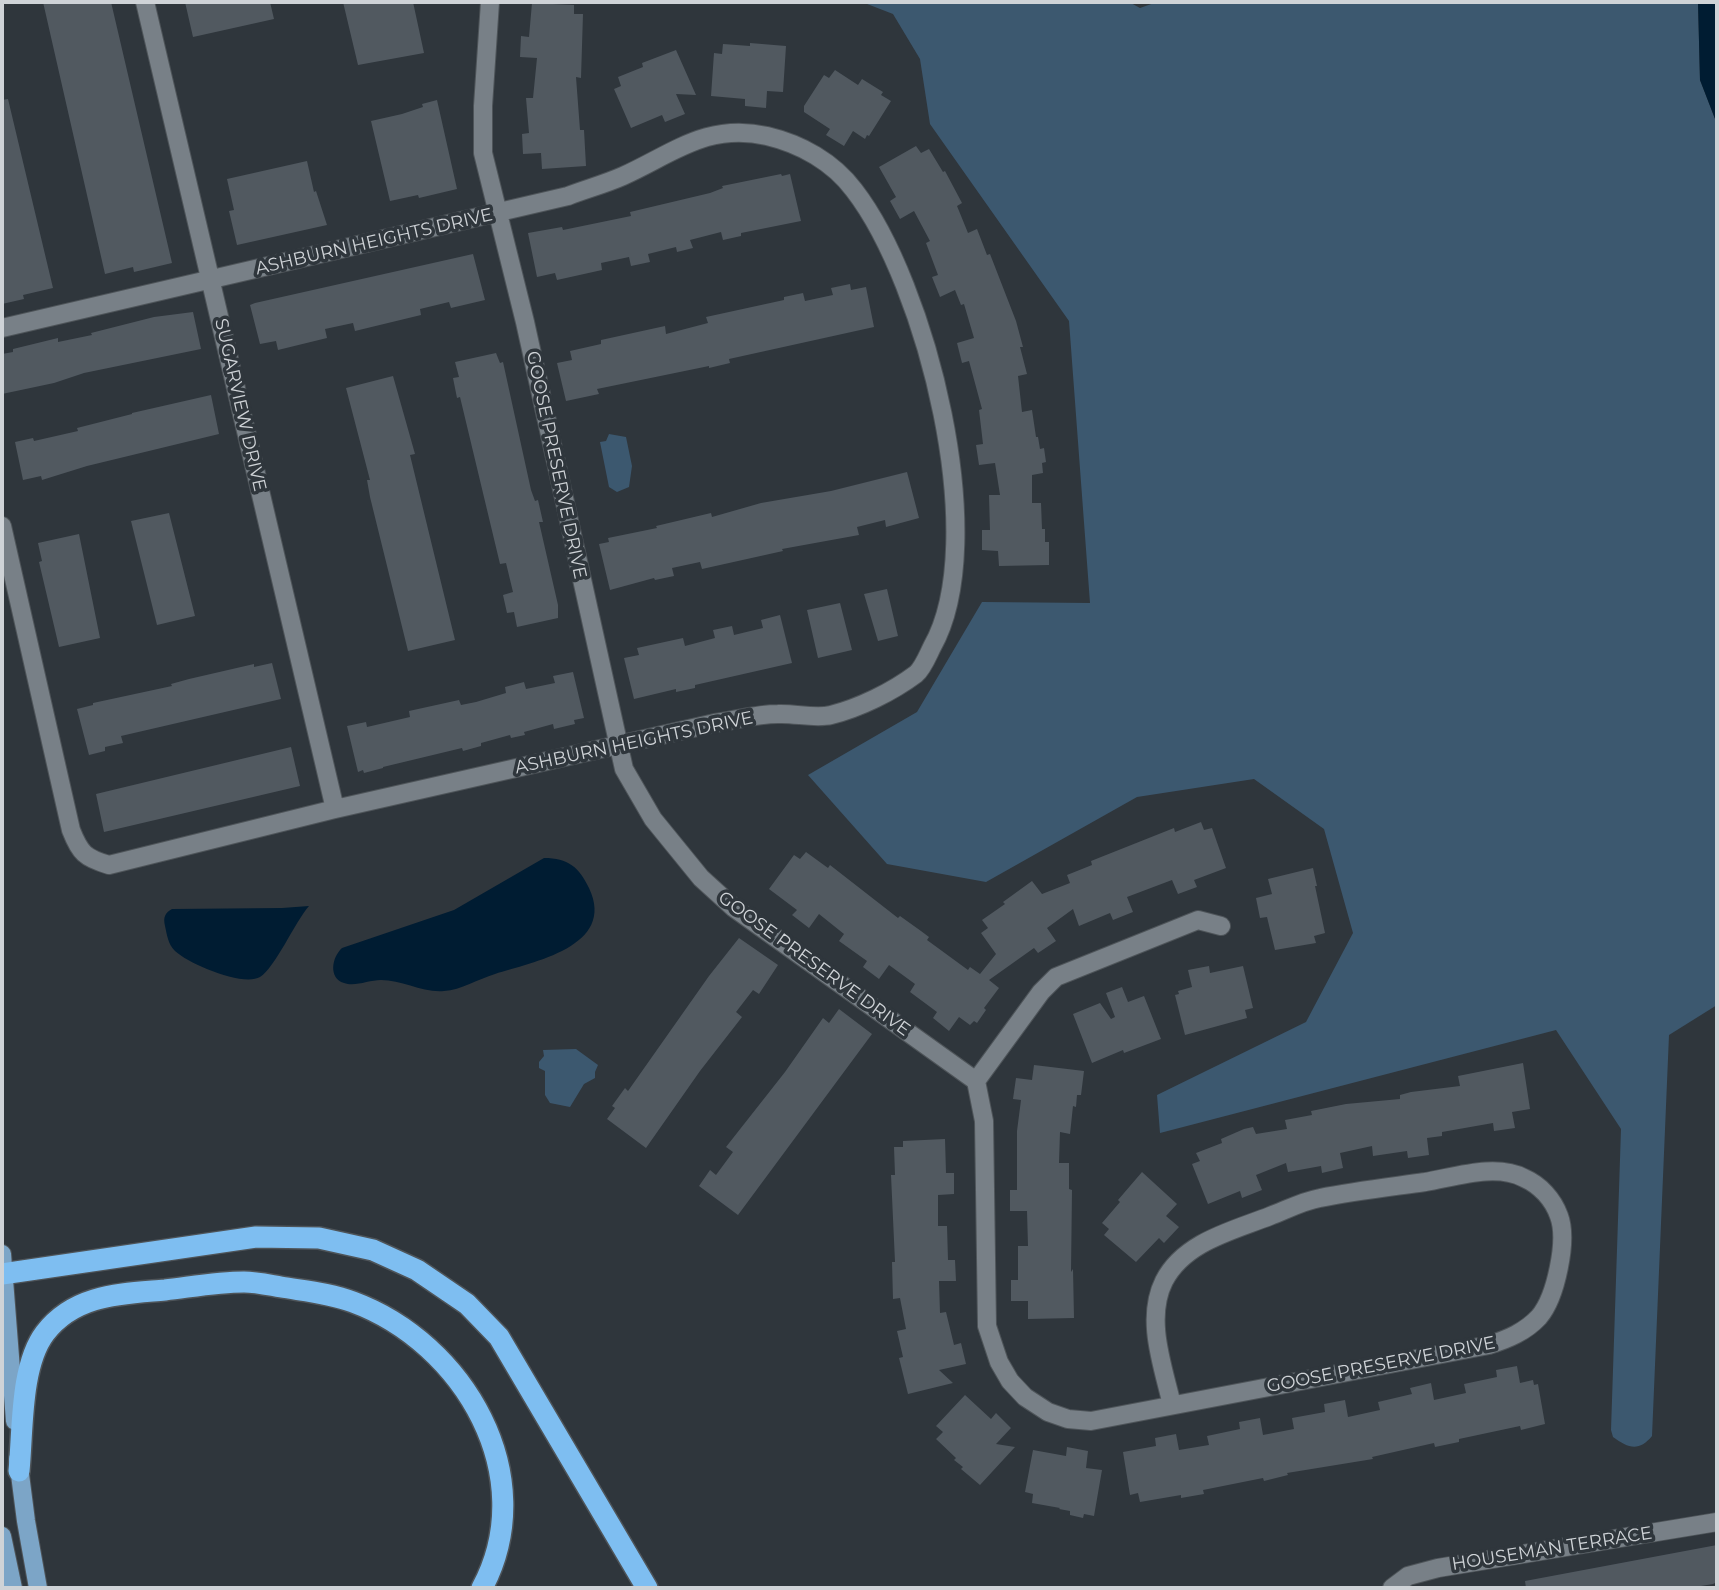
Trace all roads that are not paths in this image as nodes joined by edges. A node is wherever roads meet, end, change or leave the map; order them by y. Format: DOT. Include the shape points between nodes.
graph roads {
  1 [pos="145,2"];
  2 [pos="490,2"];
  3 [pos="497,214"];
  4 [pos="211,281"];
  5 [pos="2,328"];
  6 [pos="2,526"];
  7 [pos="618,744"];
  8 [pos="335,809"];
  9 [pos="1221,926"];
  10 [pos="976,1081"];
  11 [pos="3,1267"];
  12 [pos="1172,1405"];
  13 [pos="19,1471"];
  14 [pos="1717,1522"];
  15 [pos="2,1536"];
  16 [pos="13,1588"];
  17 [pos="38,1588"];
  18 [pos="482,1588"];
  19 [pos="647,1588"];
  20 [pos="1392,1588"];
  1 -- 4 [label="street, SUGARVIEW DRIVE"];
  2 -- 3 [label="street, GOOSE PRESERVE DRIVE" via="483,153"];
  3 -- 4 [label="street, ASHBURN HEIGHTS DRIVE"];
  3 -- 7 [label="street, GOOSE PRESERVE DRIVE"];
  3 -- 7 [label="street, ASHBURN HEIGHTS DRIVE" via="623,176 688,142 748,133 785,142 824,160 867,209 901,273 936,375 954,485 955,569 943,628 918,672 877,697 828,716 776,713"];
  4 -- 5 [label="street, ASHBURN HEIGHTS DRIVE"];
  4 -- 8 [label="street, SUGARVIEW DRIVE"];
  6 -- 8 [label="street, ASHBURN HEIGHTS DRIVE" via="71,830 89,859 109,865"];
  7 -- 8 [label="street, ASHBURN HEIGHTS DRIVE"];
  7 -- 10 [label="street, GOOSE PRESERVE DRIVE" via="624,769 653,819 701,878 734,908"];
  9 -- 10 [label="street" via="1198,920 1056,977"];
  10 -- 12 [label="street, GOOSE PRESERVE DRIVE" via="984,1121 987,1326 1010,1381 1025,1397 1068,1419 1091,1421"];
  11 -- 13 [label="main road"];
  11 -- 19 [label="highway" via="256,1237 319,1238 373,1250 416,1270 467,1304 499,1337"];
  12 -- 12 [label="street, GOOSE PRESERVE DRIVE" via="1509,1339 1541,1314 1556,1287 1562,1237 1552,1201 1525,1178 1507,1171 1477,1173 1317,1198 1194,1248 1164,1280 1157,1300 1155,1320"];
  13 -- 17 [label="main road"];
  13 -- 18 [label="highway" via="33,1356 44,1335 69,1310 101,1297 246,1282 323,1294 354,1302 414,1335 450,1368 477,1408 491,1437 502,1501 496,1549"];
  14 -- 20 [label="street, HOUSEMAN TERRACE" via="1438,1568 1408,1576"];
  15 -- 16 [label="main road"];
}
